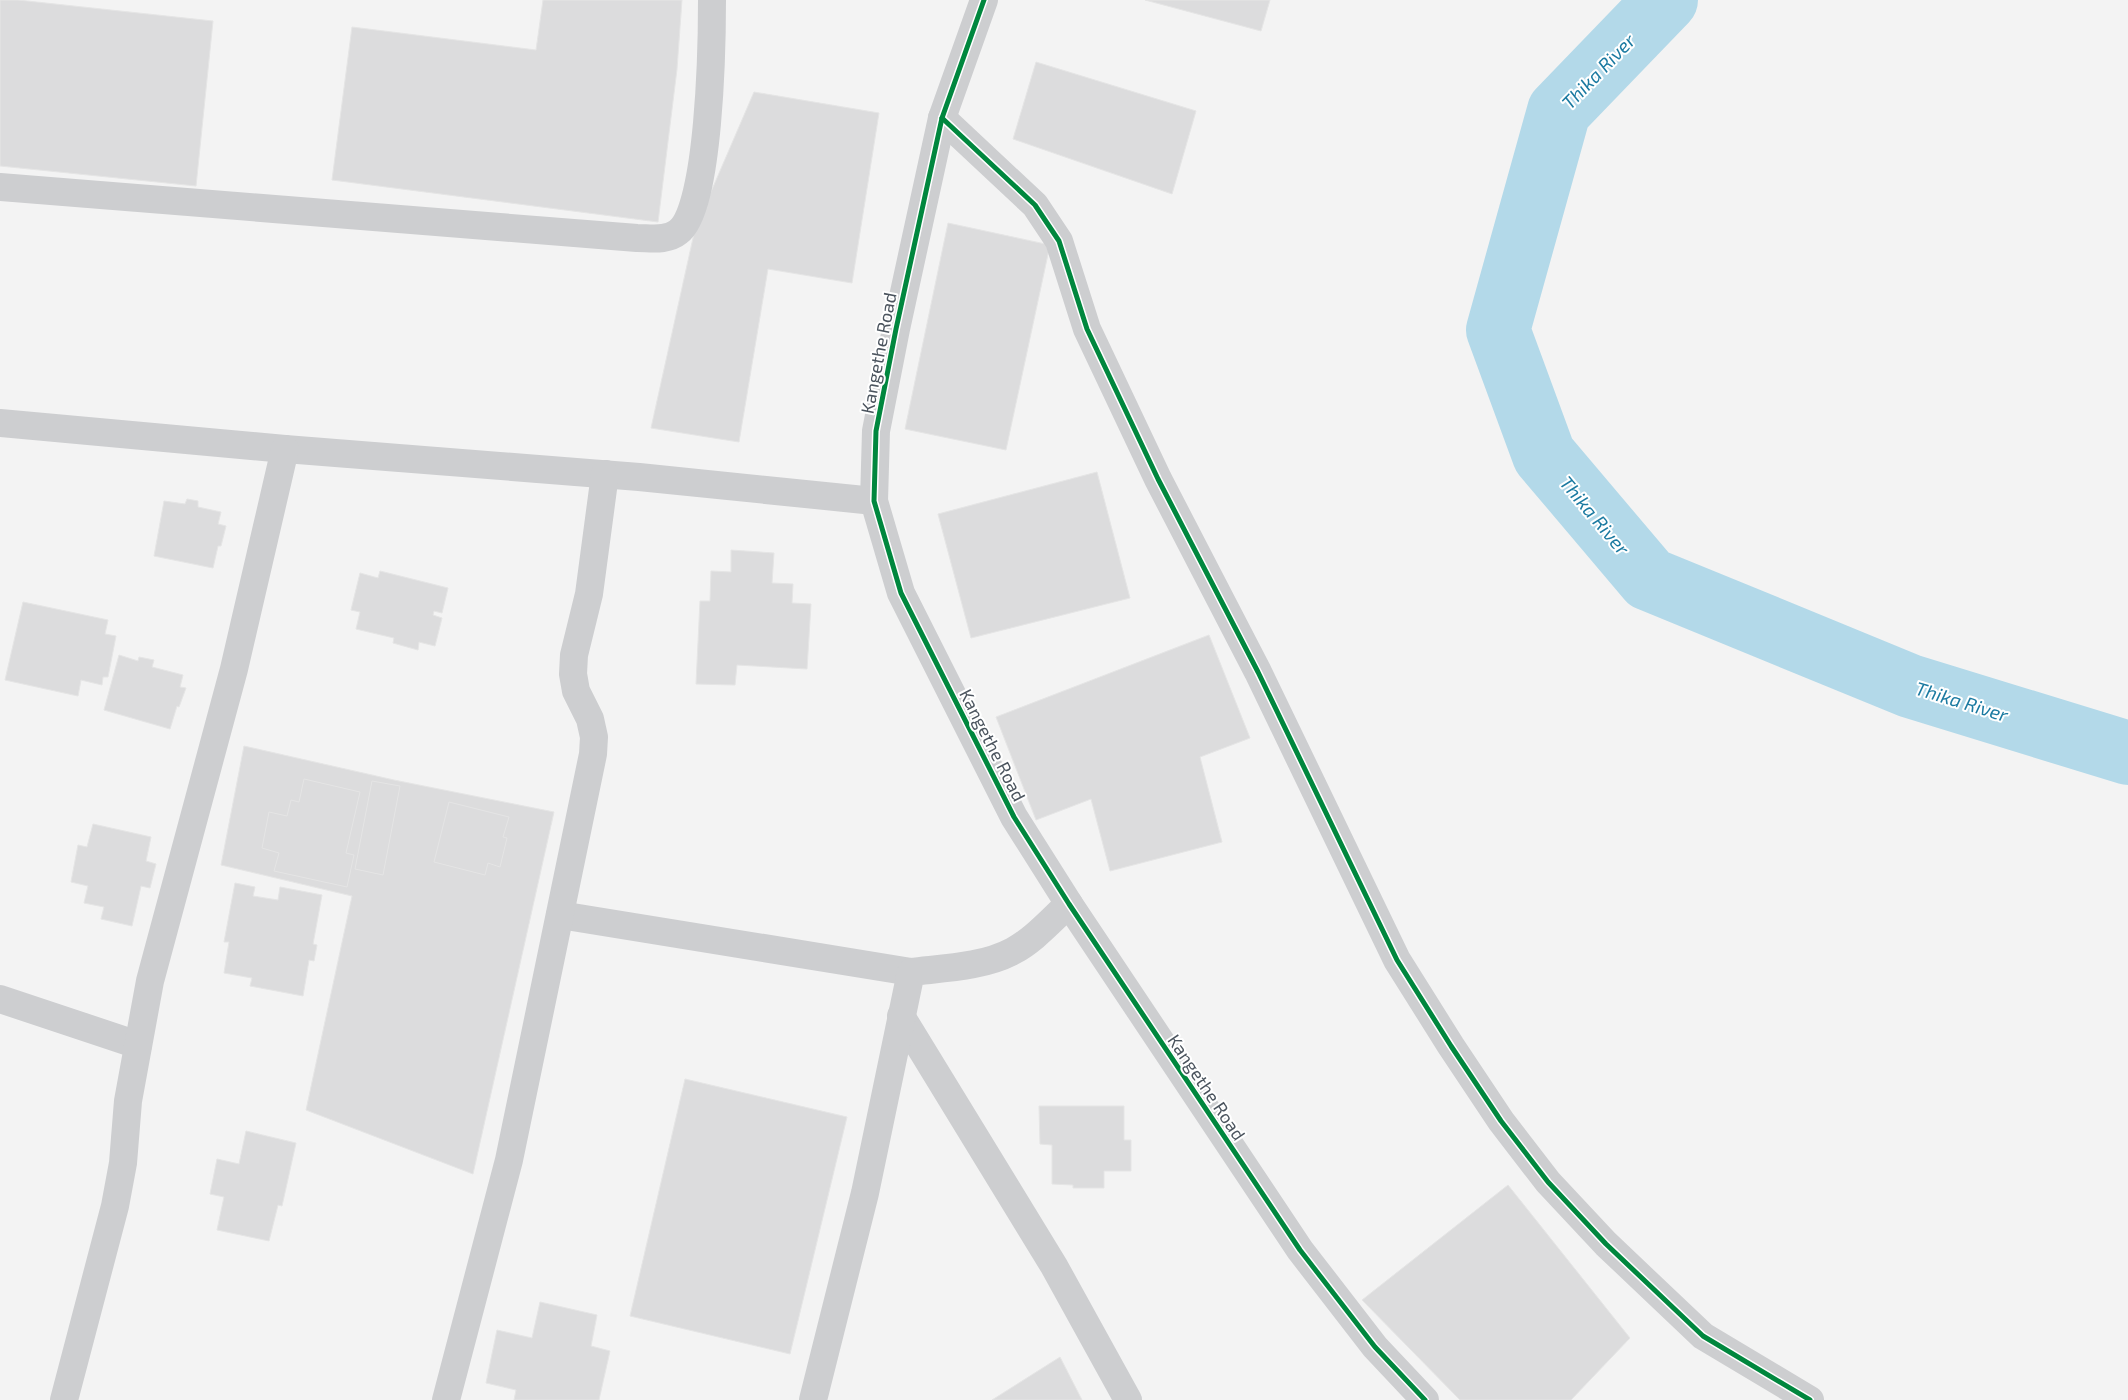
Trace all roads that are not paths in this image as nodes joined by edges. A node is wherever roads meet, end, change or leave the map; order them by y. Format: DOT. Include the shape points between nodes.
graph roads {
  1 [pos="712,0"];
  2 [pos="984,0"];
  3 [pos="942,118"];
  4 [pos="0,187"];
  5 [pos="0,423"];
  6 [pos="285,449"];
  7 [pos="605,474"];
  8 [pos="874,501"];
  9 [pos="1069,904"];
  10 [pos="560,915"];
  11 [pos="911,972"];
  12 [pos="0,999"];
  13 [pos="901,1016"];
  14 [pos="138,1045"];
  15 [pos="64,1400"];
  16 [pos="446,1400"];
  17 [pos="813,1400"];
  18 [pos="1128,1400"];
  19 [pos="1425,1400"];
  20 [pos="1810,1400"];
  1 -- 4 [label="street" via="711,77 699,185 686,222 679,232 667,238"];
  2 -- 3 [label="street, Kangethe Road"];
  3 -- 8 [label="street, Kangethe Road" via="876,431"];
  3 -- 20 [label="street" via="1035,205 1059,241 1087,329 1397,960 1501,1121 1548,1182 1606,1244 1703,1336"];
  5 -- 6 [label="street"];
  6 -- 7 [label="street"];
  6 -- 14 [label="street" via="234,669 150,981"];
  7 -- 8 [label="street"];
  7 -- 10 [label="street" via="589,594 574,656 573,674 576,691 590,720 593,754"];
  8 -- 9 [label="street, Kangethe Road" via="901,594 1014,817"];
  9 -- 11 [label="street" via="1012,951 978,963"];
  9 -- 19 [label="street, Kangethe Road" via="1300,1250 1375,1347"];
  10 -- 11 [label="street"];
  10 -- 16 [label="street" via="509,1160"];
  11 -- 13 [label="street"];
  12 -- 14 [label="street"];
  13 -- 17 [label="street" via="865,1193"];
  13 -- 18 [label="street" via="1054,1266"];
  14 -- 15 [label="street" via="115,1206"];
}
